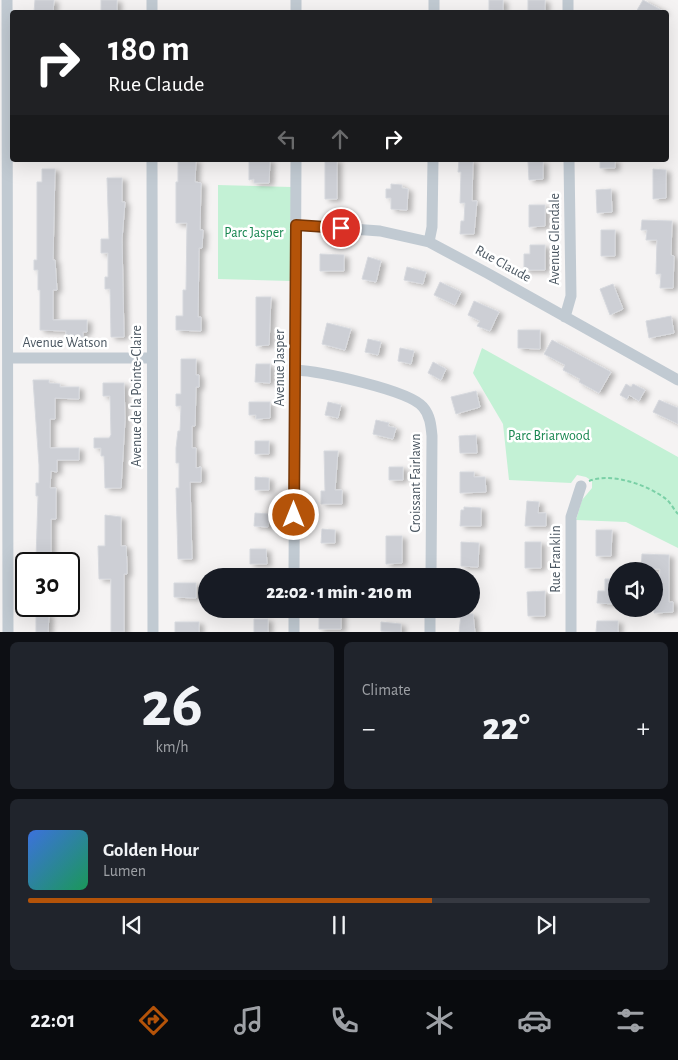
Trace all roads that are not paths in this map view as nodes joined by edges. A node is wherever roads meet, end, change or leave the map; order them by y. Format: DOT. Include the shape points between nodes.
graph roads {
  1 [pos="7,0"];
  2 [pos="152,162"];
  3 [pos="296,162"];
  4 [pos="433,162"];
  5 [pos="570,162"];
  6 [pos="293,230"];
  7 [pos="428,242"];
  8 [pos="565,317"];
  9 [pos="8,358"];
  10 [pos="152,358"];
  11 [pos="295,370"];
  12 [pos="678,380"];
  13 [pos="586,483"];
  14 [pos="294,568"];
  15 [pos="431,568"];
  16 [pos="294,618"];
  17 [pos="430,618"];
  18 [pos="8,632"];
  19 [pos="153,632"];
  20 [pos="294,632"];
  21 [pos="430,632"];
  22 [pos="571,632"];
  1 -- 9 [label="street"];
  2 -- 10 [label="street, Avenue de la Pointe-Claire"];
  3 -- 6 [label="street, Avenue Jasper"];
  4 -- 7 [label="street" via="432,227"];
  5 -- 8 [label="street, Avenue Glendale" via="571,296"];
  6 -- 7 [label="street, Rue Claude" via="380,232"];
  6 -- 11 [label="street, Avenue Jasper"];
  7 -- 8 [label="street, Rue Claude"];
  8 -- 12 [label="street, Rue Claude"];
  9 -- 10 [label="street, Avenue Watson"];
  9 -- 18 [label="street"];
  10 -- 19 [label="street, Avenue de la Pointe-Claire"];
  11 -- 14 [label="street, Avenue Jasper"];
  11 -- 15 [label="street, Croissant Fairlawn" via="386,389 412,398 424,408 432,436"];
  13 -- 22 [label="street, Rue Franklin" via="571,517"];
  16 -- 20 [label="street"];
  17 -- 21 [label="street"];
}
